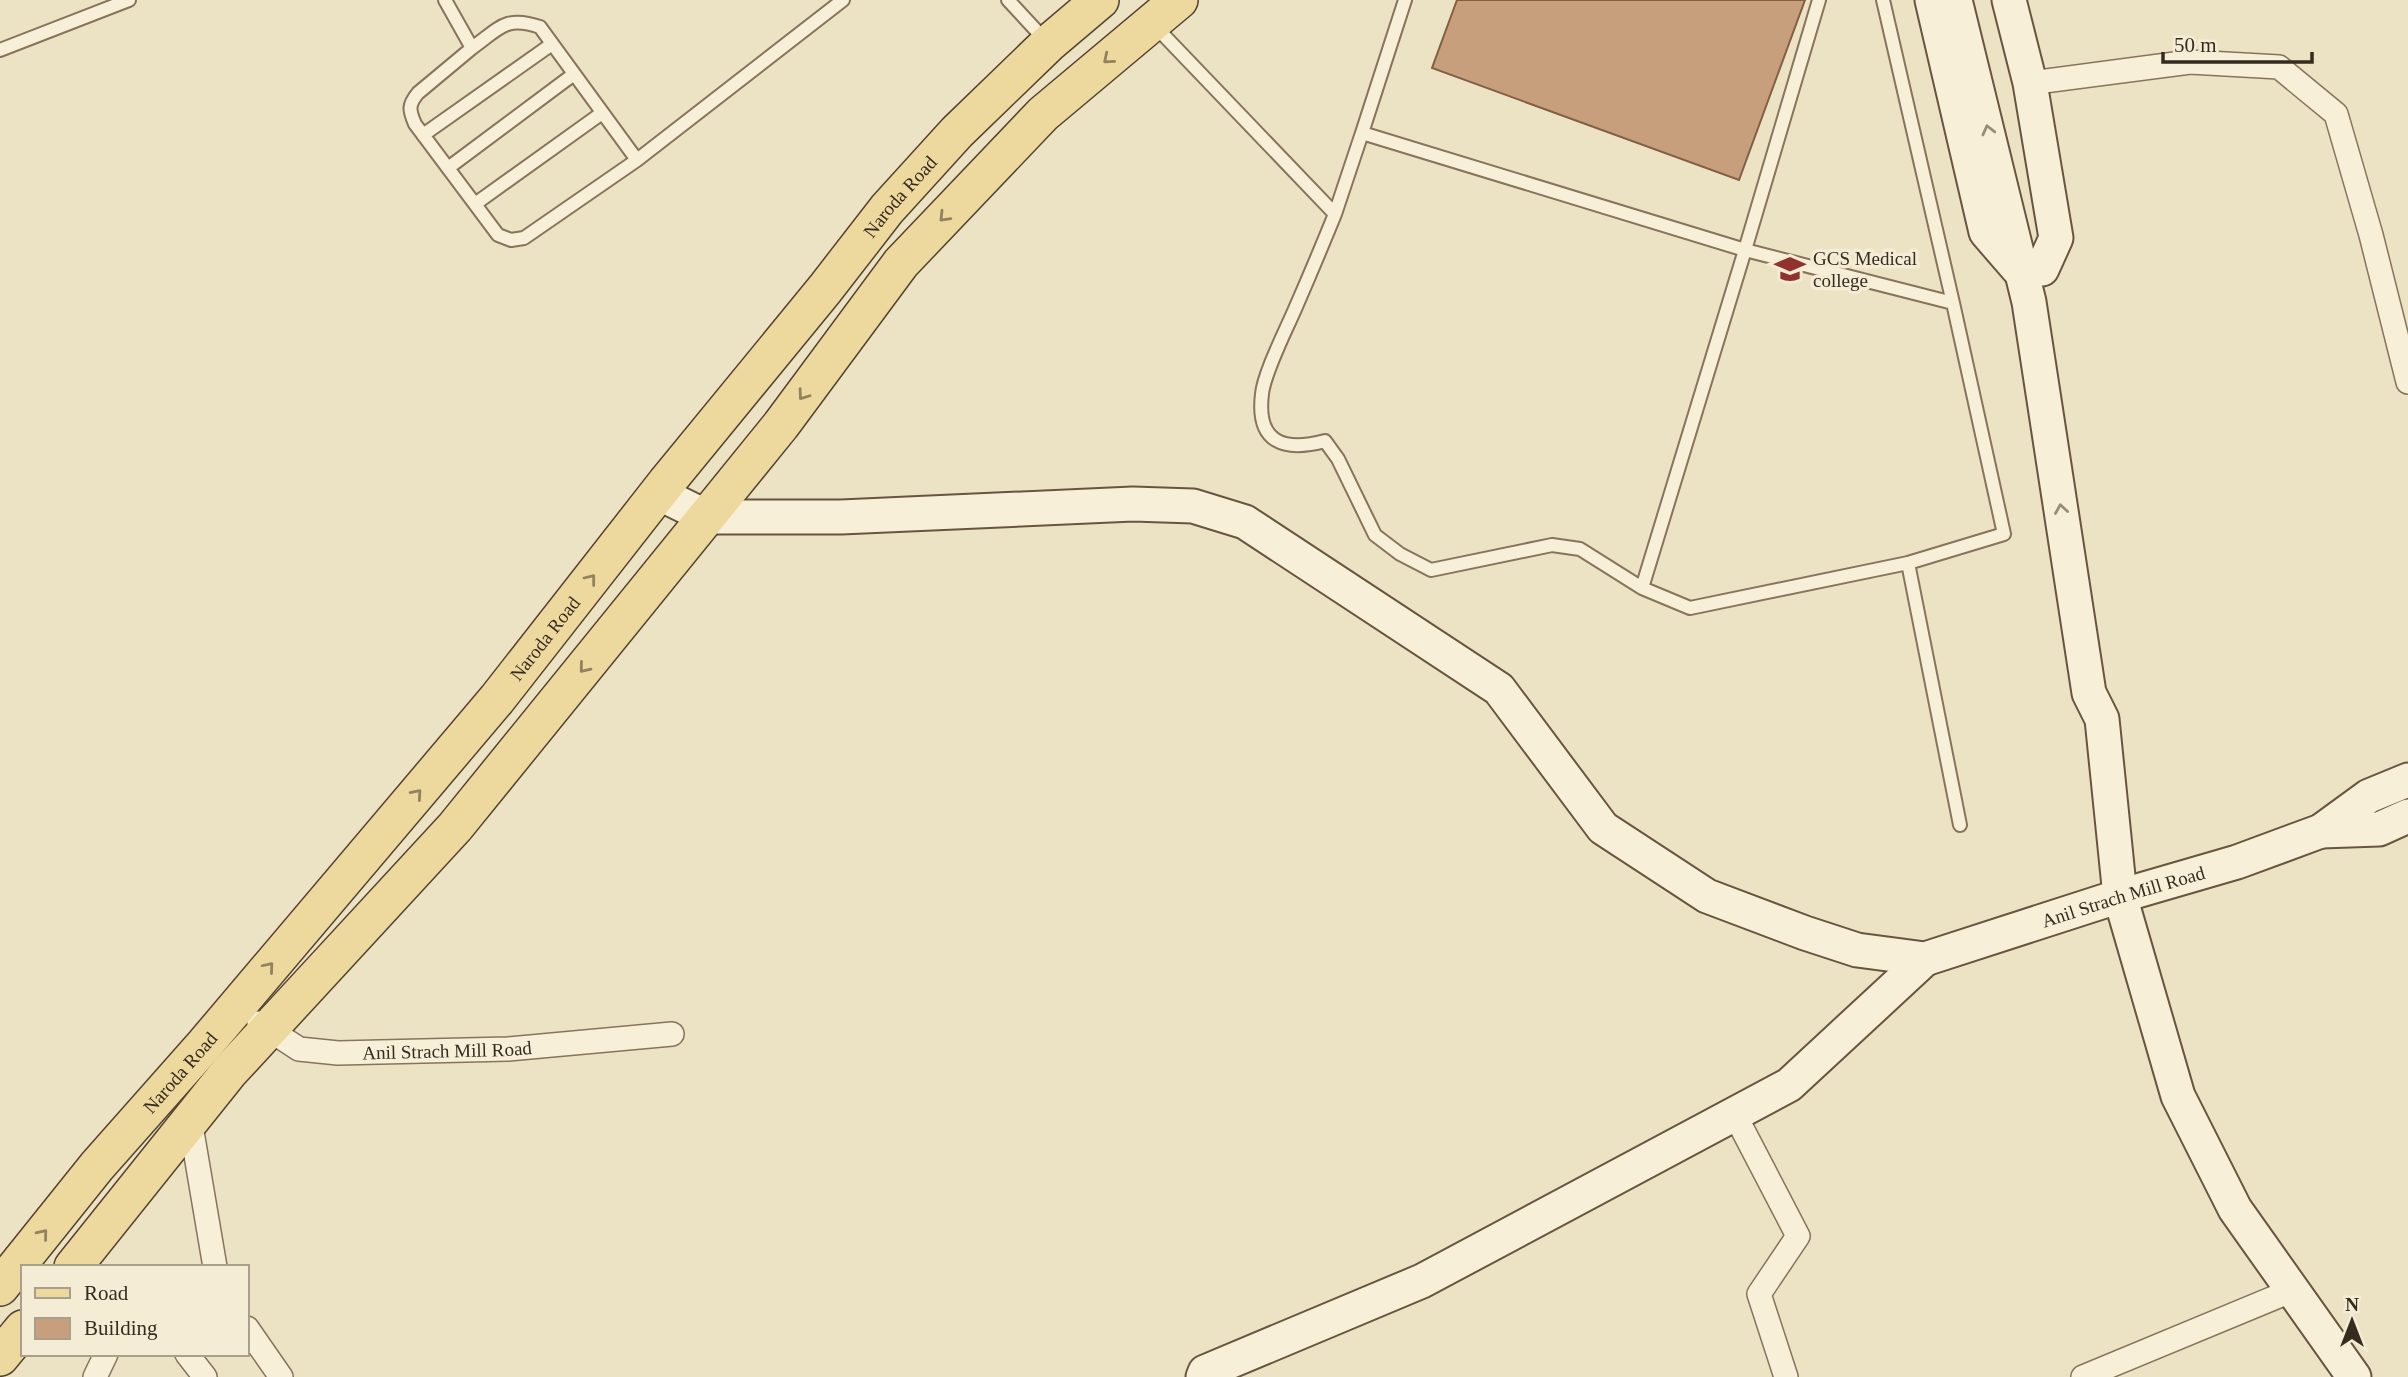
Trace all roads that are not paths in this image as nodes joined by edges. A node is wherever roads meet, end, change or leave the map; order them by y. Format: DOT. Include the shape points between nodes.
graph roads {
  1 [pos="110,0"];
  2 [pos="129,0"];
  3 [pos="445,0"];
  4 [pos="843,0"];
  5 [pos="1008,0"];
  6 [pos="1100,0"];
  7 [pos="1405,0"];
  8 [pos="1819,0"];
  9 [pos="1883,0"];
  10 [pos="1932,0"];
  11 [pos="1955,0"];
  12 [pos="1978,0"];
  13 [pos="2009,0"];
  14 [pos="1166,11"];
  15 [pos="96,13"];
  16 [pos="552,44"];
  17 [pos="1048,44"];
  18 [pos="472,48"];
  19 [pos="0,50"];
  20 [pos="574,74"];
  21 [pos="2030,83"];
  22 [pos="602,113"];
  23 [pos="1362,133"];
  24 [pos="423,135"];
  25 [pos="637,160"];
  26 [pos="448,168"];
  27 [pos="2015,195"];
  28 [pos="475,204"];
  29 [pos="1335,214"];
  30 [pos="1745,250"];
  31 [pos="2032,271"];
  32 [pos="1953,303"];
  33 [pos="2408,382"];
  34 [pos="658,493"];
  35 [pos="707,517"];
  36 [pos="1909,563"];
  37 [pos="1642,588"];
  38 [pos="2396,785"];
  39 [pos="2403,819"];
  40 [pos="1960,825"];
  41 [pos="2321,831"];
  42 [pos="2120,896"];
  43 [pos="1925,959"];
  44 [pos="236,1006"];
  45 [pos="268,1030"];
  46 [pos="672,1034"];
  47 [pos="1735,1115"];
  48 [pos="190,1120"];
  49 [pos="74,1265"];
  50 [pos="215,1265"];
  51 [pos="0,1287"];
  52 [pos="2293,1290"];
  53 [pos="248,1329"];
  54 [pos="21,1331"];
  55 [pos="105,1356"];
  56 [pos="189,1356"];
  57 [pos="0,1357"];
  58 [pos="95,1377"];
  59 [pos="205,1377"];
  60 [pos="281,1377"];
  61 [pos="1203,1377"];
  62 [pos="1786,1377"];
  63 [pos="2083,1377"];
  64 [pos="2354,1377"];
  1 -- 15 [label="lane"];
  2 -- 15 [label="lane"];
  3 -- 18 [label="lane"];
  4 -- 25 [label="lane"];
  5 -- 17 [label="lane"];
  6 -- 17 [label="main road, Naroda Road"];
  7 -- 23 [label="lane"];
  8 -- 30 [label="lane"];
  9 -- 32 [label="lane"];
  10 -- 31 [label="street" via="1986,232"];
  27 -- 11 [label="street, one-way"];
  12 -- 27 [label="street"];
  13 -- 21 [label="street"];
  14 -- 29 [label="lane"];
  14 -- 35 [label="main road, Naroda Road, one-way" via="1043,114 901,263"];
  15 -- 19 [label="lane"];
  16 -- 18 [label="lane" via="540,27 522,21 505,24"];
  16 -- 20 [label="lane"];
  16 -- 24 [label="lane"];
  17 -- 34 [label="main road, Naroda Road" via="957,132 887,209"];
  18 -- 24 [label="lane" via="412,101 409,110"];
  20 -- 22 [label="lane"];
  20 -- 26 [label="lane"];
  21 -- 31 [label="street" via="2056,238"];
  21 -- 33 [label="street" via="2190,62 2279,67 2336,114"];
  22 -- 25 [label="lane"];
  22 -- 28 [label="lane"];
  23 -- 29 [label="lane"];
  23 -- 30 [label="lane"];
  24 -- 26 [label="lane"];
  25 -- 28 [label="lane" via="524,238 498,235"];
  26 -- 28 [label="lane"];
  27 -- 31 [label="street"];
  29 -- 37 [label="lane" via="1262,393 1263,425 1271,439 1289,446 1325,441 1375,535 1431,570 1552,545 1580,550"];
  30 -- 32 [label="lane"];
  30 -- 37 [label="lane"];
  31 -- 42 [label="street" via="2029,302 2089,693 2102,719"];
  32 -- 36 [label="lane" via="2004,534"];
  34 -- 35 [label="street"];
  44 -- 34 [label="main road, Naroda Road, one-way" via="497,699"];
  35 -- 43 [label="street" via="841,517 1133,504 1193,506 1245,522 1499,689 1603,828 1707,896 1857,950"];
  35 -- 45 [label="main road, Naroda Road, one-way" via="455,827"];
  36 -- 37 [label="lane" via="1689,608"];
  36 -- 40 [label="lane"];
  38 -- 39 [label="street"];
  38 -- 41 [label="street, Anil Strach Mill Road" via="2369,796"];
  39 -- 41 [label="street, Anil Strach Mill Road" via="2379,829"];
  41 -- 42 [label="street, Anil Strach Mill Road" via="2237,862"];
  42 -- 43 [label="street, Anil Strach Mill Road"];
  42 -- 52 [label="street" via="2178,1096 2235,1209"];
  43 -- 47 [label="street" via="1789,1085"];
  44 -- 45 [label="street, Anil Strach Mill Road"];
  51 -- 44 [label="main road, Naroda Road, one-way" via="97,1166"];
  45 -- 46 [label="street, Anil Strach Mill Road" via="299,1049 365,1053 508,1049"];
  45 -- 48 [label="main road, Naroda Road"];
  47 -- 61 [label="street" via="1422,1281"];
  47 -- 62 [label="street" via="1798,1236 1759,1294"];
  48 -- 49 [label="main road, Naroda Road"];
  48 -- 50 [label="street"];
  52 -- 63 [label="street"];
  52 -- 64 [label="street"];
  53 -- 60 [label="street"];
  54 -- 57 [label="main road"];
  55 -- 58 [label="street"];
  56 -- 59 [label="street"];
}
